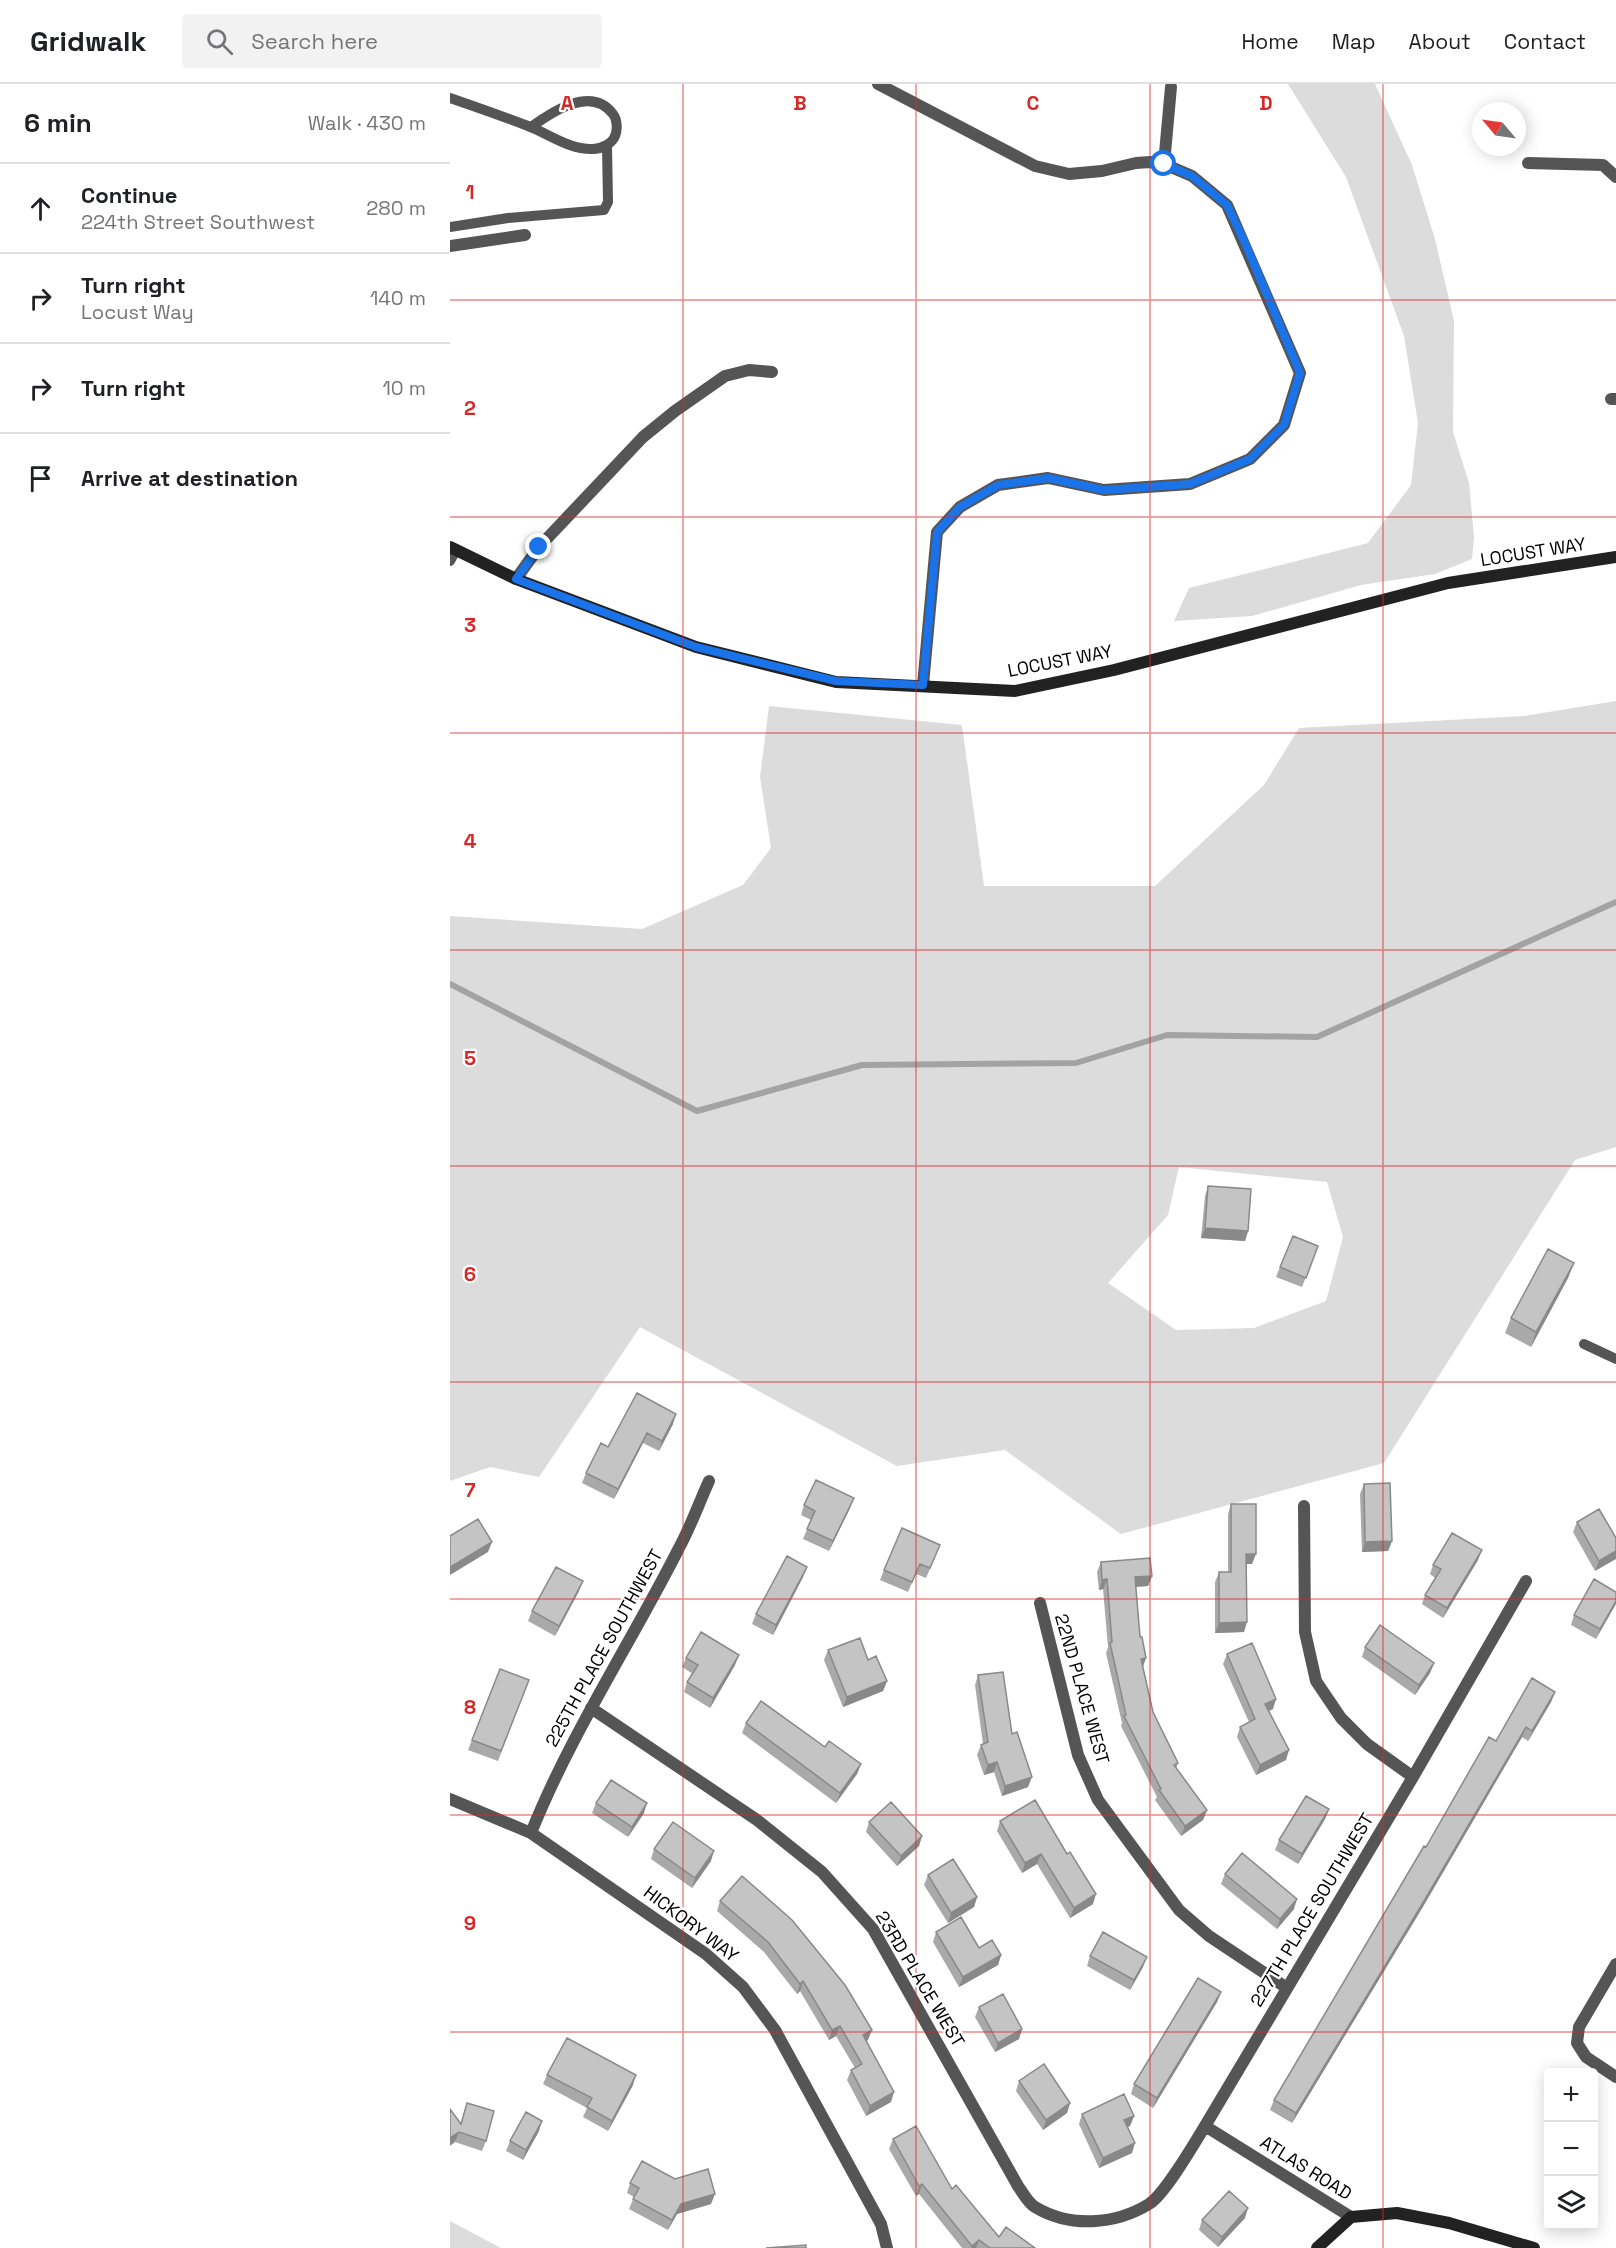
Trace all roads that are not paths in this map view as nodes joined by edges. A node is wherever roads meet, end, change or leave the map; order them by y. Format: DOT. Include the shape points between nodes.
graph roads {
  1 [pos="878,84"];
  2 [pos="1171,87"];
  3 [pos="450,98"];
  4 [pos="531,127"];
  5 [pos="606,146"];
  6 [pos="1528,163"];
  7 [pos="1164,164"];
  8 [pos="1616,177"];
  9 [pos="450,227"];
  10 [pos="525,235"];
  11 [pos="450,246"];
  12 [pos="772,372"];
  13 [pos="452,553"];
  14 [pos="1616,557"];
  15 [pos="516,579"];
  16 [pos="923,685"];
  17 [pos="1584,1344"];
  18 [pos="1616,1359"];
  19 [pos="709,1481"];
  20 [pos="1304,1506"];
  21 [pos="1526,1581"];
  22 [pos="1040,1603"];
  23 [pos="591,1708"];
  24 [pos="1413,1777"];
  25 [pos="450,1799"];
  26 [pos="531,1833"];
  27 [pos="1616,1964"];
  28 [pos="1287,1988"];
  29 [pos="1616,2077"];
  30 [pos="1205,2126"];
  31 [pos="1351,2217"];
  32 [pos="1096,2223"];
  33 [pos="887,2248"];
  34 [pos="1317,2248"];
  35 [pos="1534,2248"];
  1 -- 7 [label="street" via="1035,166 1069,174 1136,163"];
  2 -- 7 [label="street"];
  3 -- 4 [label="lane"];
  4 -- 5 [label="lane" via="560,142 592,149"];
  4 -- 5 [label="lane" via="575,102 604,105 614,115 617,126 615,137"];
  5 -- 9 [label="lane" via="608,202 603,210"];
  6 -- 8 [label="street" via="1603,165"];
  7 -- 16 [label="street" via="1192,176 1227,205 1246,245 1300,373 1284,425 1250,459 1190,484 1104,490 1048,478 998,485 960,507 937,532"];
  10 -- 11 [label="street"];
  12 -- 15 [label="street" via="749,370 725,376 675,411 643,437 539,547"];
  13 -- 15 [label="main road, LOCUST WAY"];
  14 -- 16 [label="main road, LOCUST WAY" via="1448,583 1114,670 1016,691"];
  15 -- 16 [label="main road, LOCUST WAY" via="696,647 836,681"];
  17 -- 18 [label="lane"];
  19 -- 23 [label="street, 225TH PLACE SOUTHWEST" via="680,1547"];
  20 -- 24 [label="street" via="1305,1632 1316,1682 1341,1718 1367,1744"];
  21 -- 24 [label="street, 227TH PLACE SOUTHWEST"];
  22 -- 28 [label="street, 22ND PLACE WEST" via="1078,1755 1098,1800 1179,1910 1209,1936"];
  23 -- 26 [label="street, 225TH PLACE SOUTHWEST"];
  23 -- 32 [label="street, 23RD PLACE WEST" via="758,1820 822,1872 873,1929 1028,2200 1066,2220"];
  24 -- 28 [label="street, 227TH PLACE SOUTHWEST"];
  25 -- 26 [label="street, HICKORY WAY"];
  26 -- 33 [label="street, HICKORY WAY" via="706,1954 743,1987 775,2030 881,2224"];
  27 -- 29 [label="street" via="1579,2027 1577,2043 1586,2057"];
  28 -- 30 [label="street, 227TH PLACE SOUTHWEST"];
  30 -- 31 [label="street, ATLAS ROAD"];
  30 -- 32 [label="street, 227TH PLACE SOUTHWEST" via="1150,2203"];
  31 -- 34 [label="main road"];
  31 -- 35 [label="main road, ATLAS ROAD" via="1397,2213 1449,2223"];
}
